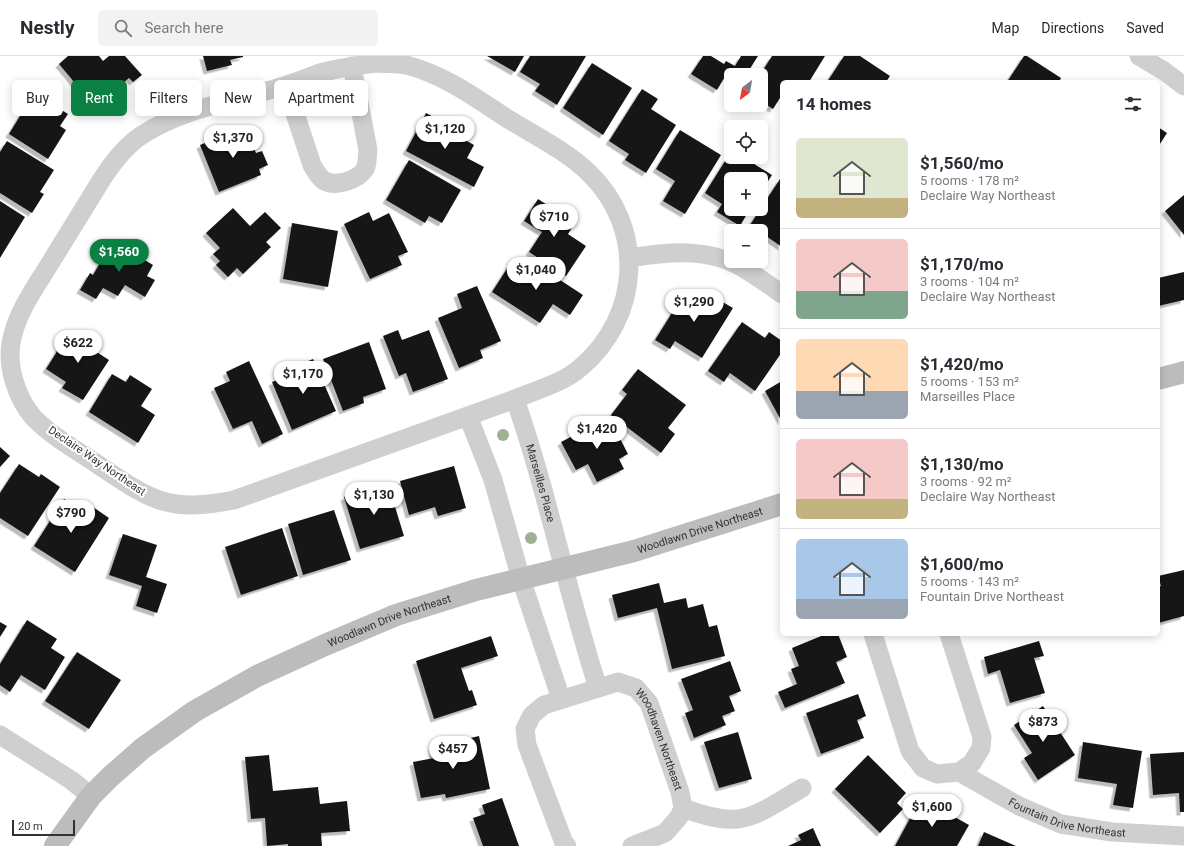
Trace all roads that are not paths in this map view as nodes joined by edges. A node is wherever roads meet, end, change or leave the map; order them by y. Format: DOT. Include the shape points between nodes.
graph roads {
  1 [pos="1139,56"];
  2 [pos="352,66"];
  3 [pos="302,80"];
  4 [pos="355,80"];
  5 [pos="1184,86"];
  6 [pos="274,89"];
  7 [pos="296,116"];
  8 [pos="362,116"];
  9 [pos="629,258"];
  10 [pos="780,293"];
  11 [pos="1184,372"];
  12 [pos="1160,378"];
  13 [pos="515,399"];
  14 [pos="468,416"];
  15 [pos="780,505"];
  16 [pos="563,568"];
  17 [pos="521,579"];
  18 [pos="874,636"];
  19 [pos="950,636"];
  20 [pos="598,688"];
  21 [pos="561,699"];
  22 [pos="0,735"];
  23 [pos="959,772"];
  24 [pos="802,788"];
  25 [pos="91,796"];
  26 [pos="683,808"];
  27 [pos="1184,836"];
  28 [pos="55,846"];
  29 [pos="567,846"];
  30 [pos="632,846"];
  1 -- 5 [label="street"];
  2 -- 3 [label="street, Declaire Way Northeast"];
  2 -- 4 [label="street"];
  2 -- 9 [label="street, Declaire Way Northeast" via="377,63 409,66 433,74 589,172 619,214"];
  6 -- 14 [label="street, Declaire Way Northeast" via="185,114 162,124 130,144 113,162 28,299 16,324 11,351 18,393 33,416 58,438 135,490 158,501 182,506 234,500"];
  7 -- 8 [label="street" via="312,164 317,174 328,183 356,178 364,170 368,150"];
  9 -- 10 [label="street" via="674,253 697,253 718,257 742,267"];
  9 -- 13 [label="street, Declaire Way Northeast" via="628,288 621,313 611,334 580,368"];
  11 -- 12 [label="street"];
  13 -- 14 [label="street, Declaire Way Northeast"];
  13 -- 16 [label="street, Marseilles Place"];
  14 -- 17 [label="street" via="493,480"];
  15 -- 16 [label="street, Woodlawn Drive Northeast" via="634,550"];
  16 -- 17 [label="street, Woodlawn Drive Northeast"];
  16 -- 20 [label="street"];
  17 -- 21 [label="street"];
  17 -- 25 [label="street, Woodlawn Drive Northeast" via="396,615 257,676 195,711 143,748"];
  18 -- 23 [label="street" via="910,751 923,768 937,774"];
  19 -- 23 [label="street" via="982,737 980,748 972,763"];
  20 -- 21 [label="street, Woodhaven Northeast"];
  20 -- 26 [label="street, Woodhaven Northeast" via="618,682 636,688 649,703 680,792"];
  21 -- 29 [label="street, Woodhaven Northeast" via="544,705 532,715 525,729 526,745"];
  22 -- 25 [label="street" via="71,780"];
  23 -- 27 [label="street, Fountain Drive Northeast" via="1019,806 1061,824 1112,832"];
  24 -- 26 [label="street" via="759,814 742,820 705,816"];
  25 -- 28 [label="street, Woodlawn Drive Northeast"];
  26 -- 30 [label="street" via="679,818 665,833"];
}
